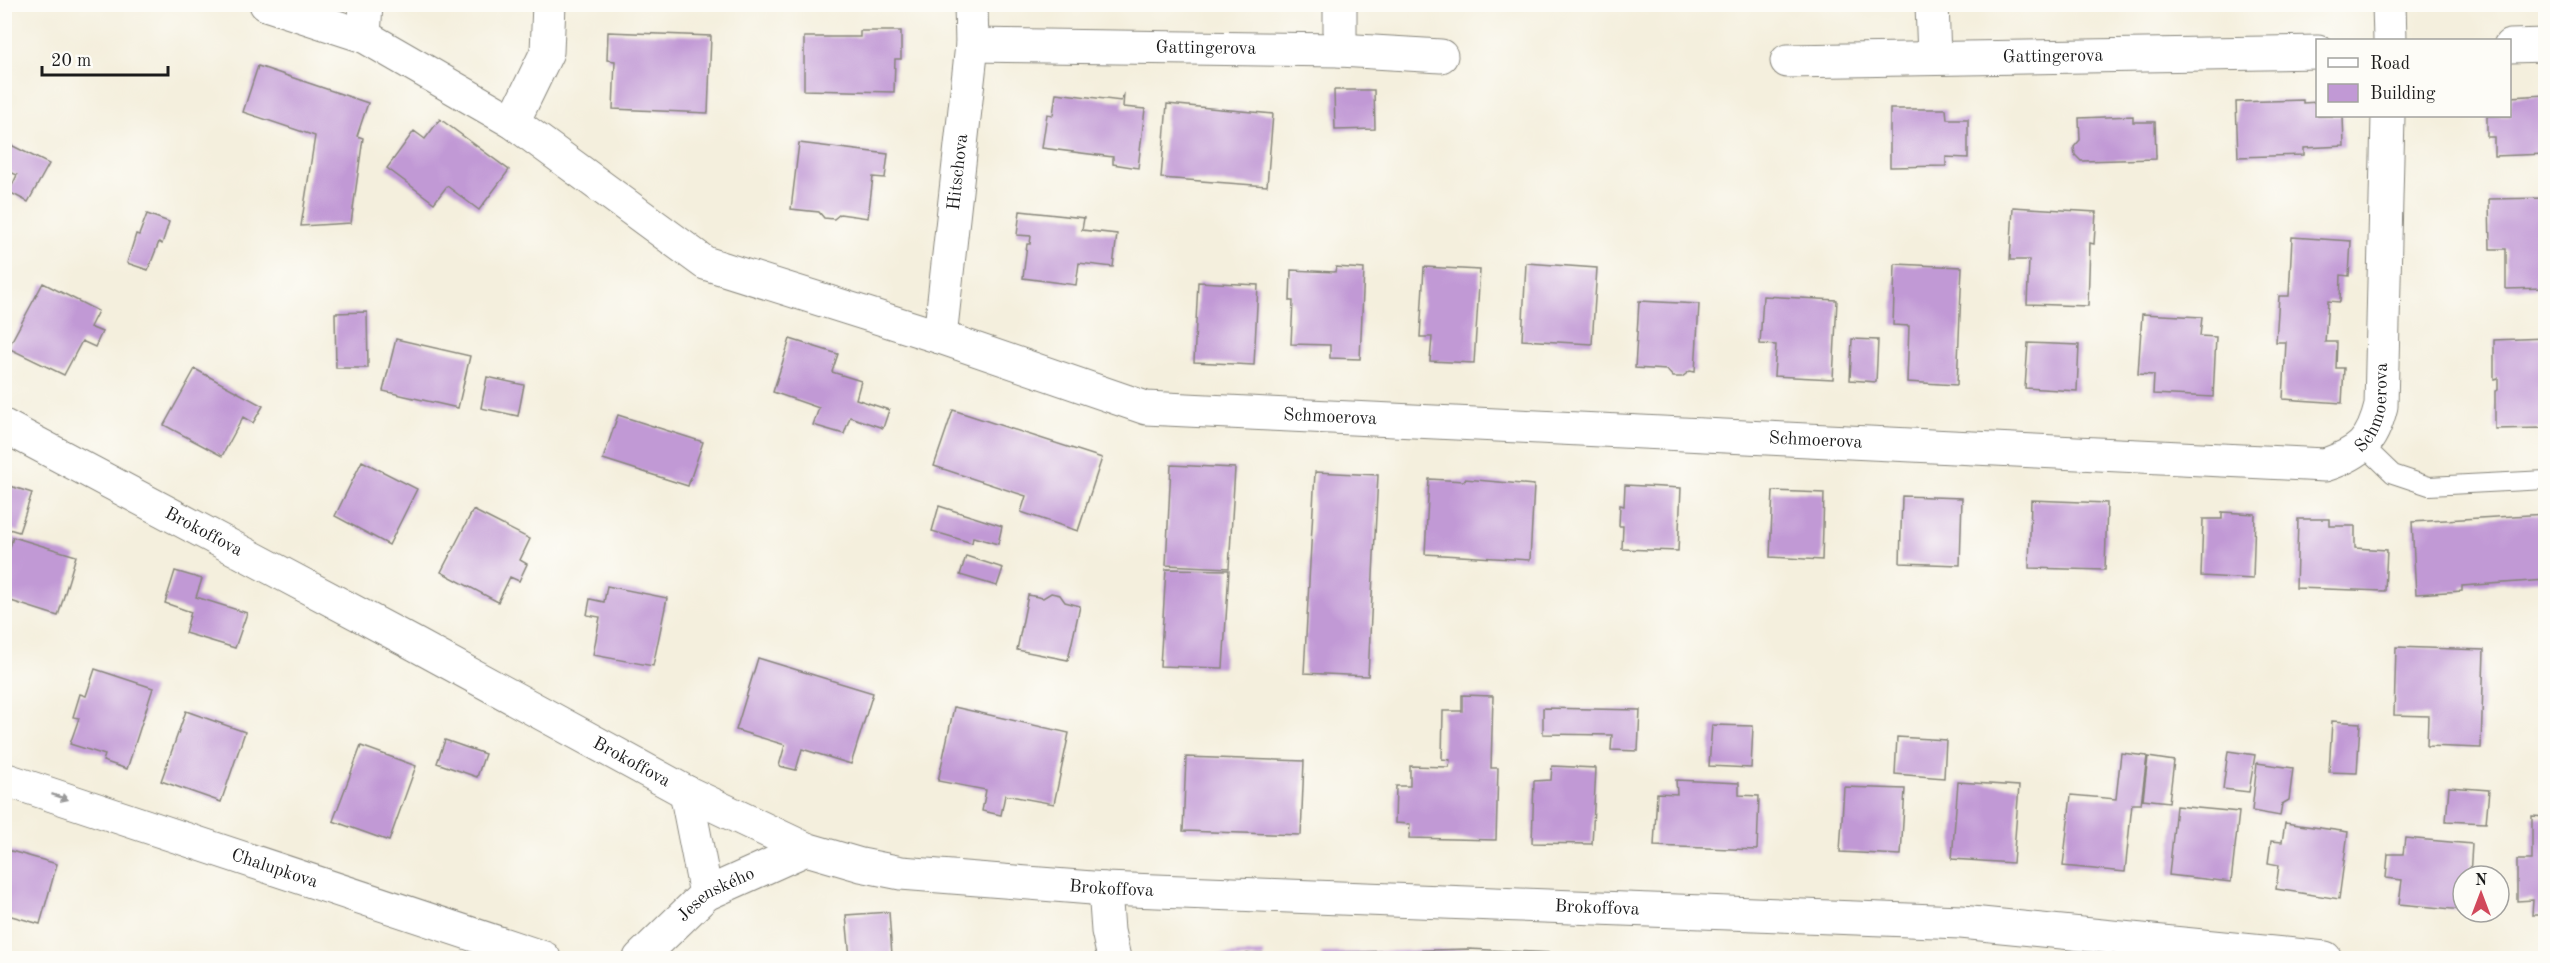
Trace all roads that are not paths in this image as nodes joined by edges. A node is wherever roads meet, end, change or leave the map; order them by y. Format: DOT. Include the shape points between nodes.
graph roads {
  1 [pos="266,4"];
  2 [pos="549,4"];
  3 [pos="971,4"];
  4 [pos="1340,4"];
  5 [pos="1932,4"];
  6 [pos="2389,4"];
  7 [pos="365,20"];
  8 [pos="2390,39"];
  9 [pos="972,45"];
  10 [pos="2546,45"];
  11 [pos="2511,46"];
  12 [pos="1340,50"];
  13 [pos="2316,52"];
  14 [pos="1441,56"];
  15 [pos="1934,57"];
  16 [pos="1787,61"];
  17 [pos="2388,117"];
  18 [pos="513,122"];
  19 [pos="940,337"];
  20 [pos="4,426"];
  21 [pos="2364,446"];
  22 [pos="2546,480"];
  23 [pos="4,779"];
  24 [pos="686,792"];
  25 [pos="806,849"];
  26 [pos="1105,889"];
  27 [pos="706,894"];
  28 [pos="544,958"];
  29 [pos="640,958"];
  30 [pos="1114,958"];
  31 [pos="2325,958"];
  1 -- 7 [label="street, Schmoerova"];
  2 -- 18 [label="street" via="547,52"];
  3 -- 9 [label="street, Hitschova"];
  4 -- 12 [label="street"];
  5 -- 15 [label="street"];
  6 -- 8 [label="street"];
  7 -- 18 [label="street, Schmoerova"];
  9 -- 12 [label="street, Gattingerova"];
  9 -- 19 [label="street, Hitschova"];
  10 -- 11 [label="street"];
  12 -- 14 [label="street, Gattingerova"];
  13 -- 15 [label="street, Gattingerova"];
  15 -- 16 [label="street, Gattingerova"];
  17 -- 21 [label="street, Schmoerova" via="2381,406 2376,426"];
  18 -- 19 [label="street, Schmoerova" via="705,263"];
  19 -- 21 [label="street, Schmoerova" via="1146,408 2325,465"];
  20 -- 24 [label="street, Brokoffova"];
  21 -- 22 [label="lane" via="2393,474 2429,486"];
  23 -- 28 [label="street, Chalupkova, one-way"];
  24 -- 25 [label="street, Brokoffova"];
  24 -- 27 [label="street"];
  25 -- 26 [label="street, Brokoffova" via="901,873"];
  25 -- 27 [label="street, Jesenského"];
  26 -- 30 [label="street"];
  26 -- 31 [label="street, Brokoffova" via="1961,922"];
  27 -- 29 [label="street, Jesenského"];
}
